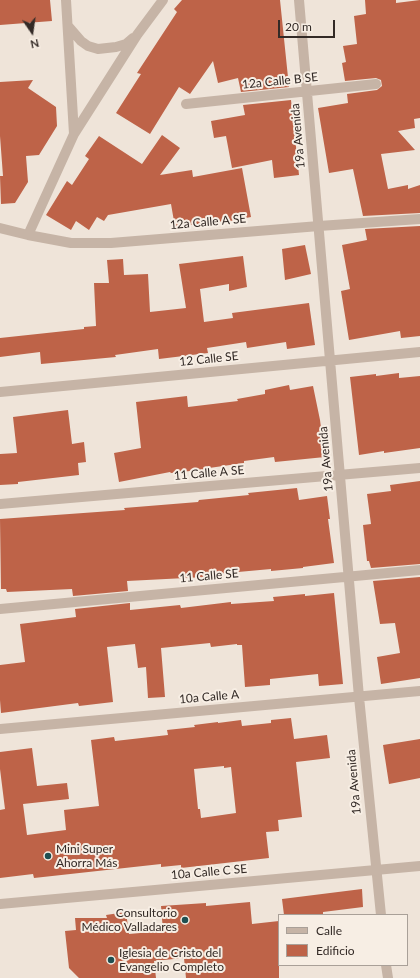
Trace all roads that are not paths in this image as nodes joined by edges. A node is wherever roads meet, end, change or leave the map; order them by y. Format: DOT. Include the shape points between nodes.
graph roads {
  1 [pos="66,0"];
  2 [pos="163,0"];
  3 [pos="299,0"];
  4 [pos="68,26"];
  5 [pos="137,35"];
  6 [pos="376,84"];
  7 [pos="307,92"];
  8 [pos="186,104"];
  9 [pos="74,134"];
  10 [pos="420,219"];
  11 [pos="319,226"];
  12 [pos="0,228"];
  13 [pos="28,235"];
  14 [pos="420,352"];
  15 [pos="330,360"];
  16 [pos="0,392"];
  17 [pos="420,468"];
  18 [pos="340,475"];
  19 [pos="0,504"];
  20 [pos="420,570"];
  21 [pos="349,576"];
  22 [pos="0,609"];
  23 [pos="420,692"];
  24 [pos="359,697"];
  25 [pos="0,729"];
  26 [pos="420,866"];
  27 [pos="376,870"];
  28 [pos="0,904"];
  29 [pos="381,914"];
  30 [pos="386,966"];
  31 [pos="388,978"];
  1 -- 4 [label="street"];
  2 -- 5 [label="street"];
  3 -- 7 [label="street, 19a Avenida"];
  4 -- 5 [label="street" via="85,44 98,49 126,44"];
  4 -- 9 [label="street"];
  5 -- 9 [label="street"];
  6 -- 7 [label="street, 12a Calle B SE"];
  7 -- 8 [label="street, 12a Calle B SE"];
  7 -- 11 [label="street, 19a Avenida"];
  9 -- 13 [label="street"];
  10 -- 11 [label="street, 12a Calle A SE"];
  11 -- 13 [label="street, 12a Calle A SE" via="111,244 71,243"];
  11 -- 15 [label="street, 19a Avenida"];
  12 -- 13 [label="street, 12a Calle A SE"];
  14 -- 15 [label="street, 12 Calle SE"];
  15 -- 16 [label="street, 12 Calle SE"];
  15 -- 18 [label="street, 19a Avenida"];
  17 -- 18 [label="street, 11 Calle A SE"];
  18 -- 19 [label="street, 11 Calle A SE"];
  18 -- 21 [label="street, 19a Avenida"];
  20 -- 21 [label="street, 11 Calle SE"];
  21 -- 22 [label="street, 11 Calle SE"];
  21 -- 24 [label="street, 19a Avenida"];
  23 -- 24 [label="street, 10a Calle A"];
  24 -- 25 [label="street, 10a Calle A"];
  24 -- 27 [label="street, 19a Avenida"];
  26 -- 27 [label="street, 10a Calle C SE"];
  27 -- 28 [label="street, 10a Calle C SE"];
  27 -- 29 [label="street, 19a Avenida"];
  30 -- 31 [label="street"];
}
